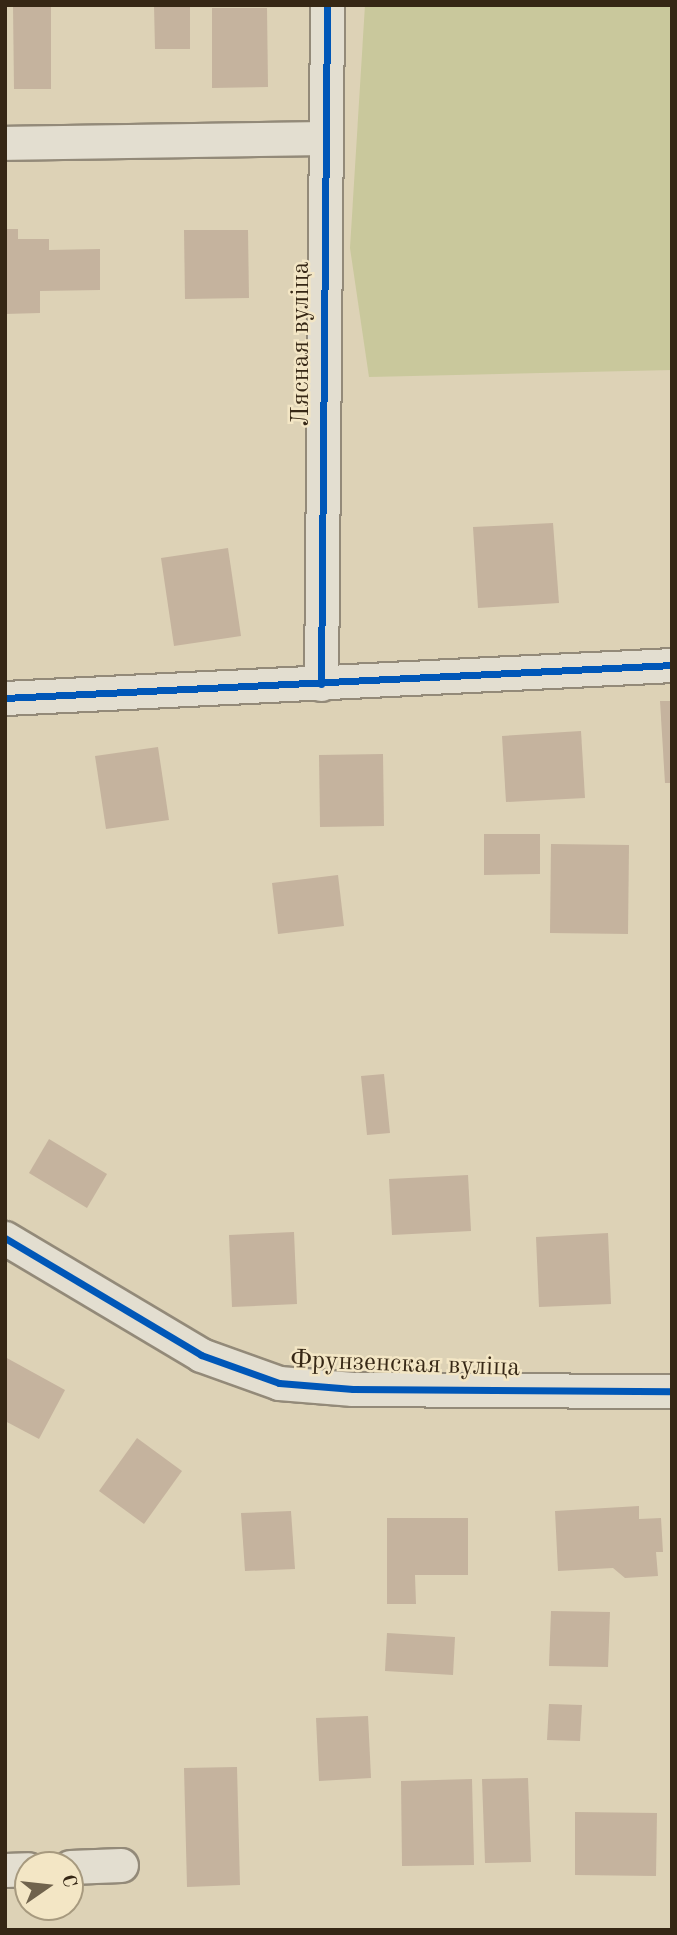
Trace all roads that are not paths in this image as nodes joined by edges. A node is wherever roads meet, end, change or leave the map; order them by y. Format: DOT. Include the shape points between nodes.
graph roads {
  1 [pos="327,5"];
  2 [pos="324,138"];
  3 [pos="5,143"];
  4 [pos="672,665"];
  5 [pos="321,684"];
  6 [pos="5,698"];
  7 [pos="5,1238"];
  8 [pos="672,1391"];
  9 [pos="121,1865"];
  10 [pos="84,1866"];
  1 -- 2 [label="street, Лясная вуліца"];
  2 -- 3 [label="street"];
  2 -- 5 [label="street, Лясная вуліца"];
  4 -- 5 [label="street"];
  5 -- 6 [label="street"];
  7 -- 8 [label="street, Фрунзенская вуліца" via="201,1355 279,1383 353,1389"];
  9 -- 10 [label="street"];
}
